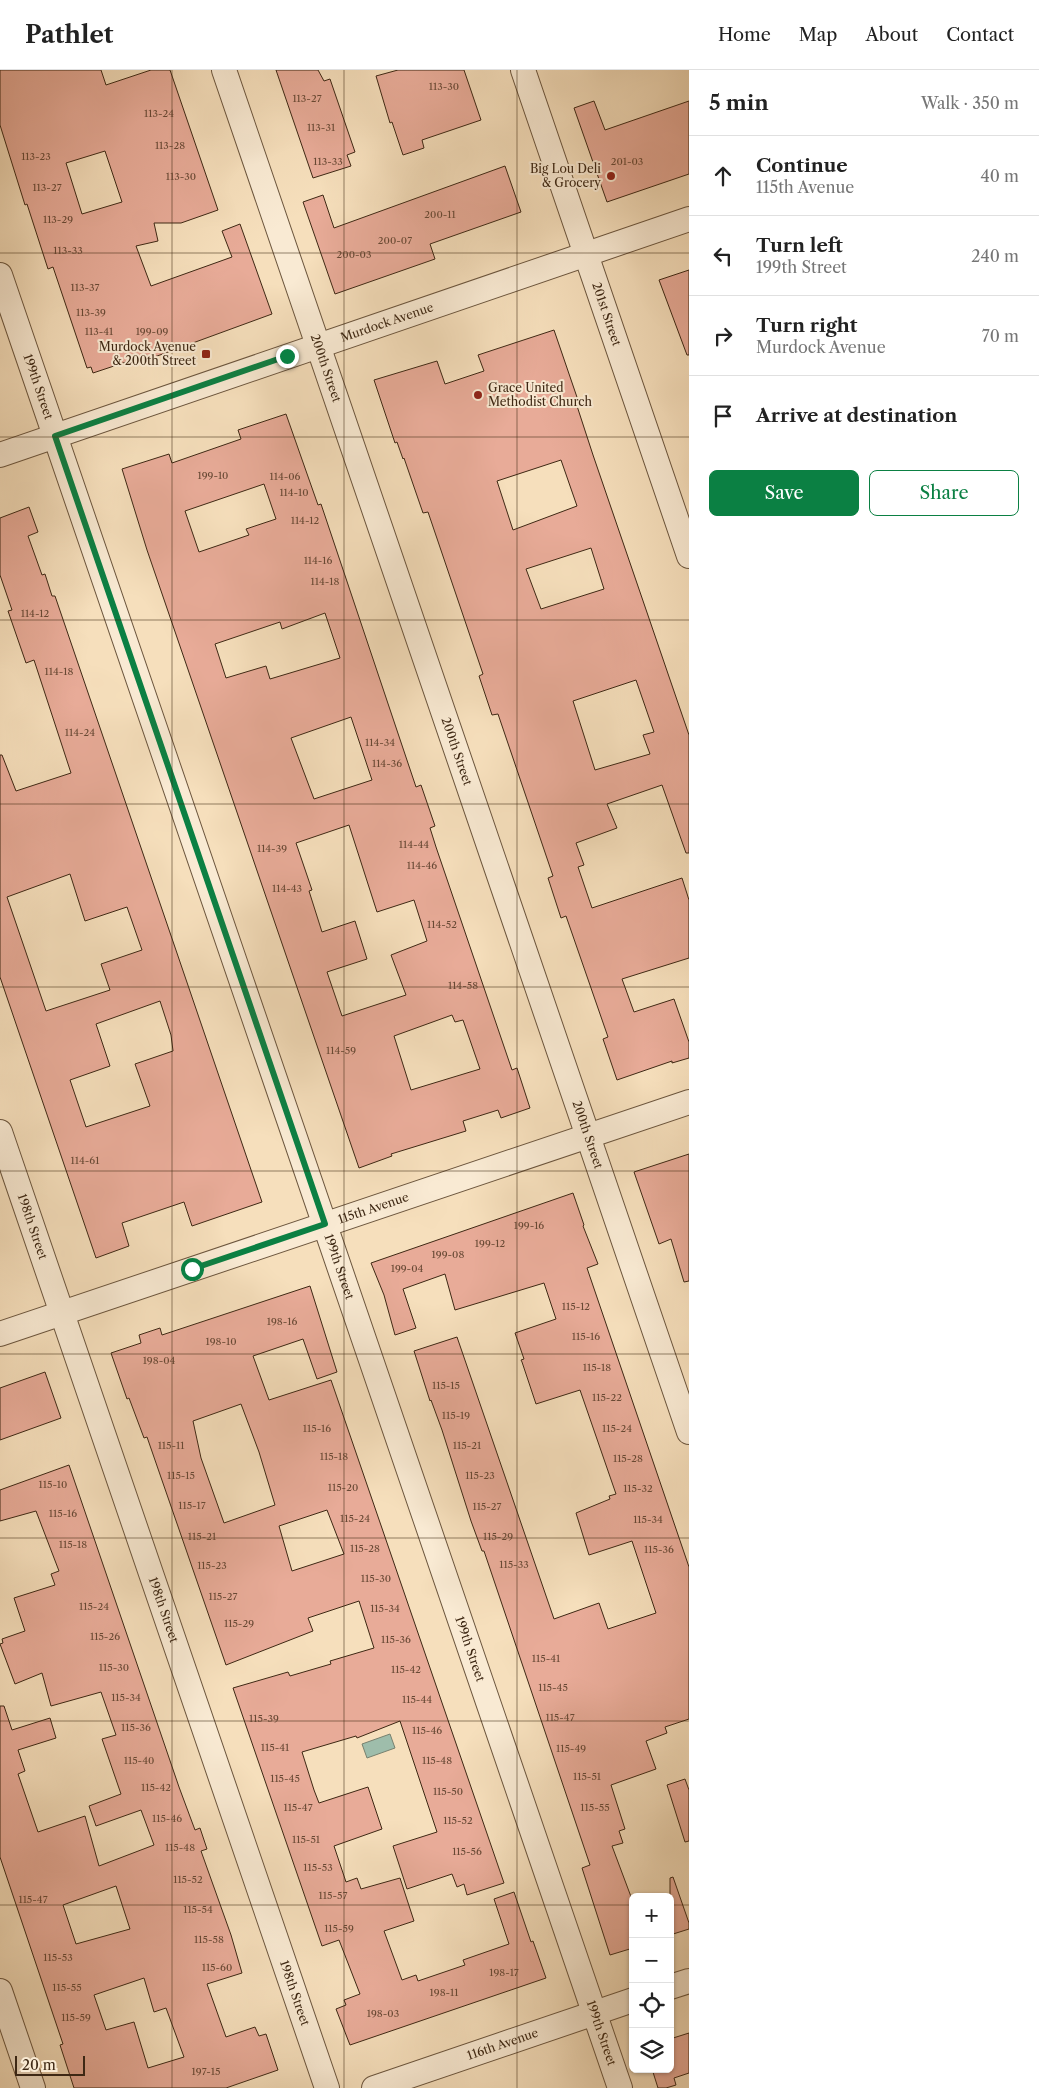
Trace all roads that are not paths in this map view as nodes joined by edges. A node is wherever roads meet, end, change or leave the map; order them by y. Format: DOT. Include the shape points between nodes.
graph roads {
  1 [pos="224,70"];
  2 [pos="523,70"];
  3 [pos="689,219"];
  4 [pos="585,253"];
  5 [pos="0,275"];
  6 [pos="318,345"];
  7 [pos="55,436"];
  8 [pos="0,455"];
  9 [pos="689,556"];
  10 [pos="689,1102"];
  11 [pos="0,1132"];
  12 [pos="588,1136"];
  13 [pos="325,1224"];
  14 [pos="62,1313"];
  15 [pos="0,1334"];
  16 [pos="689,1432"];
  17 [pos="689,1981"];
  18 [pos="674,1986"];
  19 [pos="0,1991"];
  20 [pos="629,2001"];
  21 [pos="594,2013"];
  22 [pos="33,2088"];
  23 [pos="327,2088"];
  24 [pos="374,2088"];
  25 [pos="620,2088"];
  1 -- 6 [label="street, 200th Street"];
  2 -- 4 [label="street, 201st Street"];
  3 -- 4 [label="street, Murdock Avenue"];
  4 -- 6 [label="street, Murdock Avenue"];
  4 -- 9 [label="street, 201st Street"];
  5 -- 7 [label="street, 199th Street"];
  6 -- 7 [label="street, Murdock Avenue"];
  6 -- 12 [label="street, 200th Street"];
  7 -- 8 [label="street, Murdock Avenue"];
  7 -- 13 [label="street, 199th Street"];
  10 -- 12 [label="street, 115th Avenue"];
  11 -- 14 [label="street, 198th Street"];
  12 -- 13 [label="street, 115th Avenue"];
  12 -- 16 [label="street, 200th Street"];
  13 -- 14 [label="street, 115th Avenue"];
  13 -- 21 [label="street, 199th Street"];
  14 -- 15 [label="street, 115th Avenue"];
  14 -- 23 [label="street, 198th Street"];
  17 -- 18 [label="street"];
  19 -- 22 [label="street"];
  20 -- 21 [label="street, 116th Avenue"];
  21 -- 24 [label="street, 116th Avenue"];
  21 -- 25 [label="street, 199th Street"];
}
